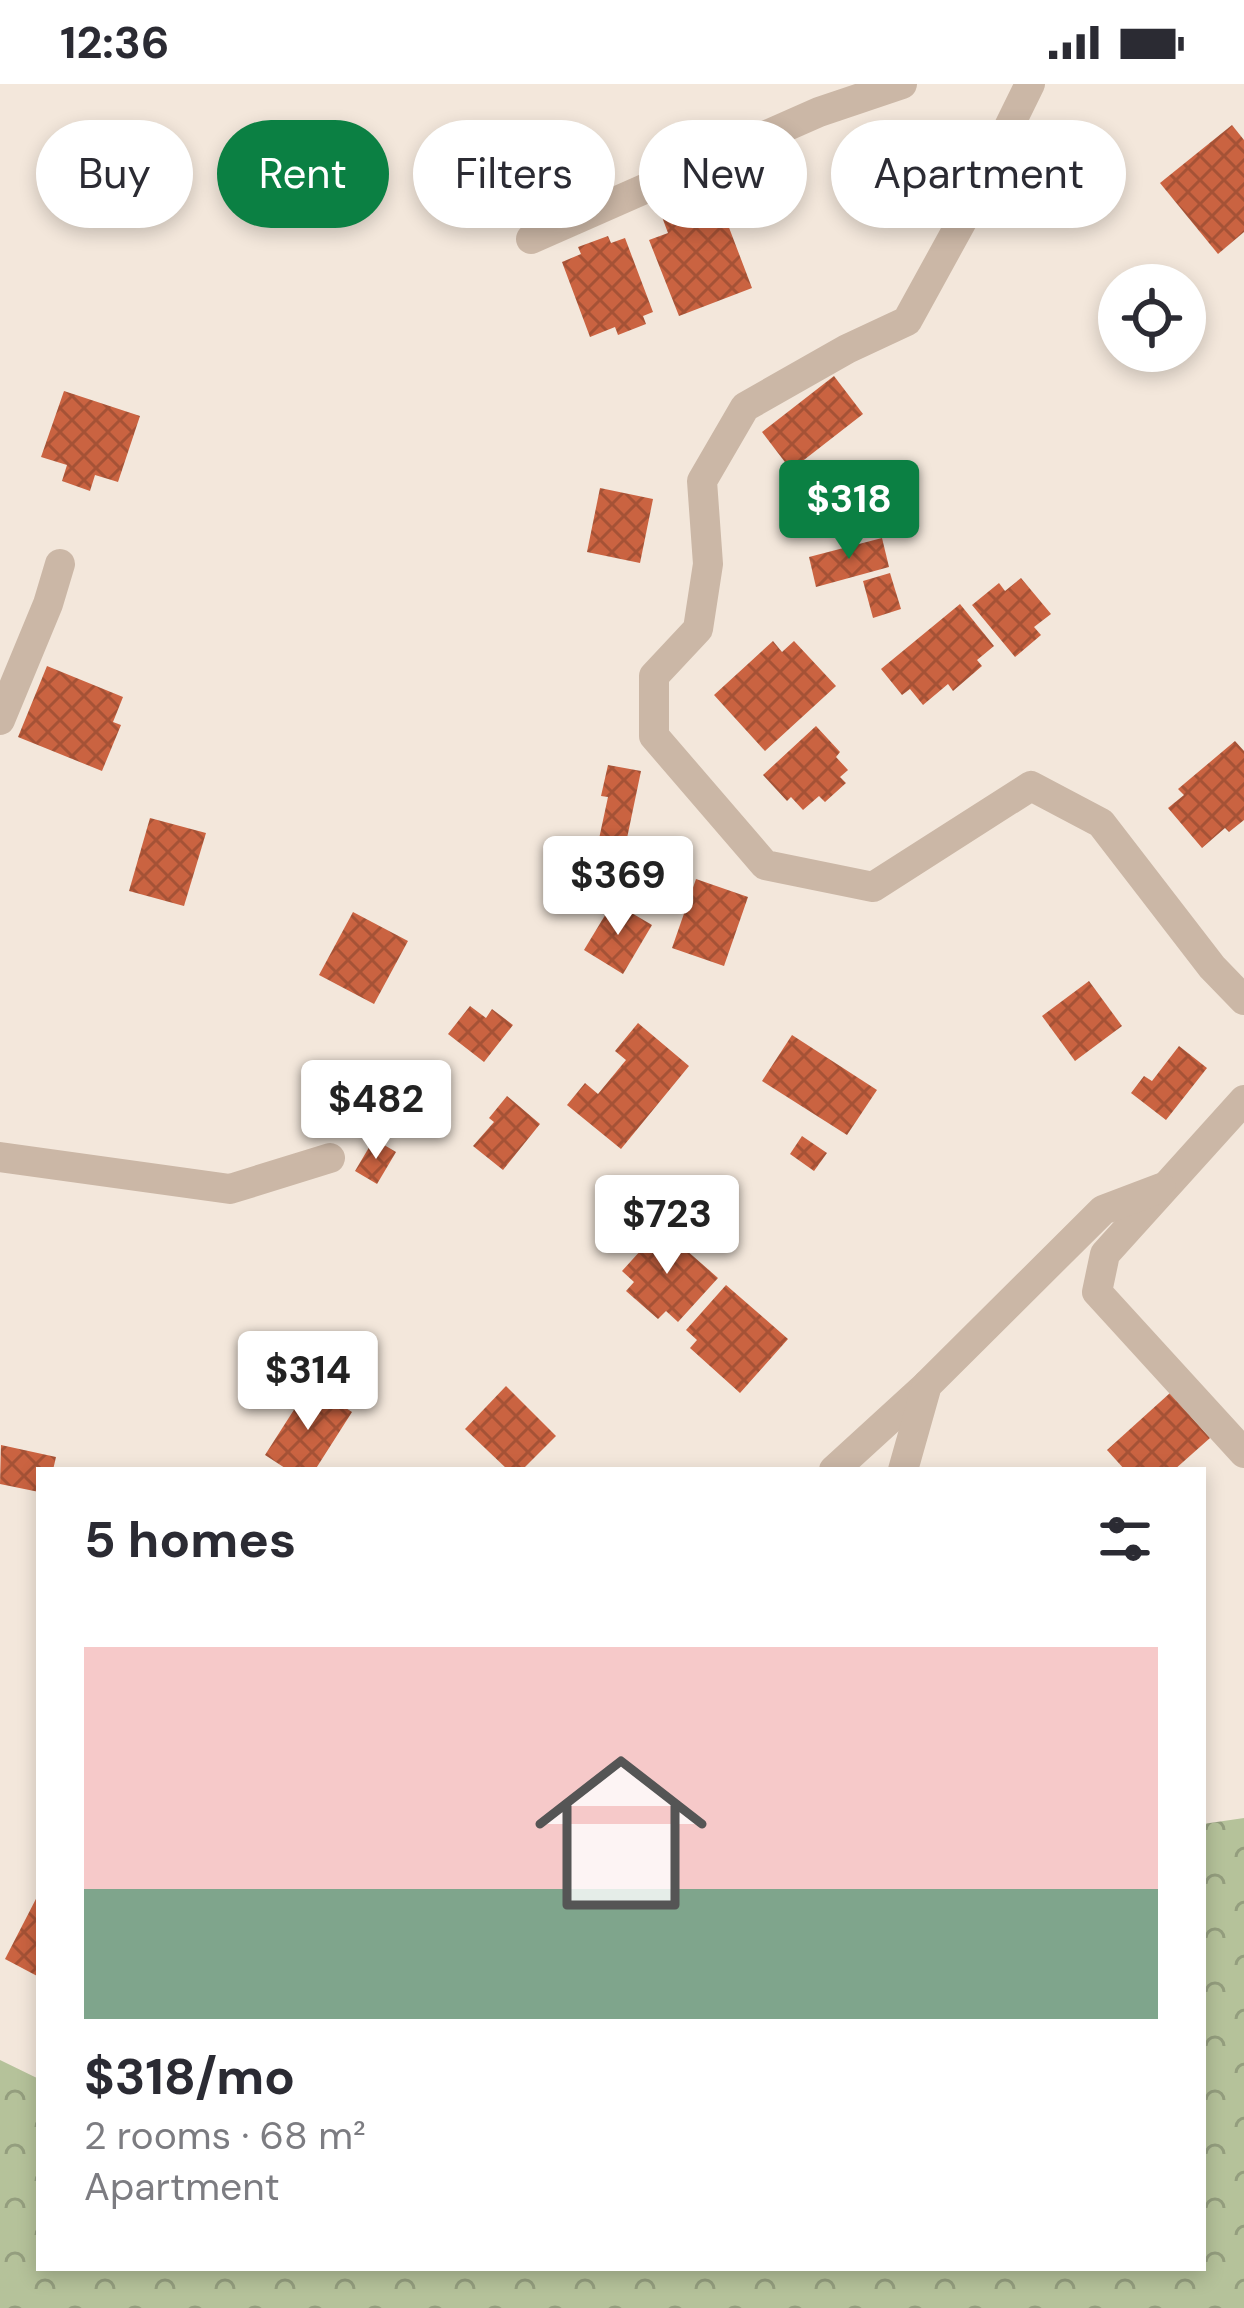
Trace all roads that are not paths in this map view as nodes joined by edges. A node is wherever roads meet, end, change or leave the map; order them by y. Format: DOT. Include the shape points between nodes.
graph roads {
  1 [pos="902,84"];
  2 [pos="1030,84"];
  3 [pos="531,239"];
  4 [pos="60,564"];
  5 [pos="0,720"];
  6 [pos="1244,1000"];
  7 [pos="1244,1100"];
  8 [pos="0,1157"];
  9 [pos="329,1159"];
  10 [pos="1166,1186"];
  11 [pos="927,1385"];
  12 [pos="1244,1453"];
  13 [pos="837,1467"];
  14 [pos="904,1467"];
  1 -- 3 [label="street" via="819,112"];
  2 -- 6 [label="street" via="907,321 745,406 702,481 708,564 698,629 654,676 654,736 765,865 873,886 1031,786 1101,823"];
  4 -- 5 [label="street"];
  7 -- 10 [label="street"];
  8 -- 9 [label="street" via="230,1189"];
  10 -- 11 [label="street" via="1103,1210"];
  10 -- 12 [label="street" via="1105,1254 1097,1292"];
  11 -- 13 [label="street"];
  11 -- 14 [label="street"];
}
